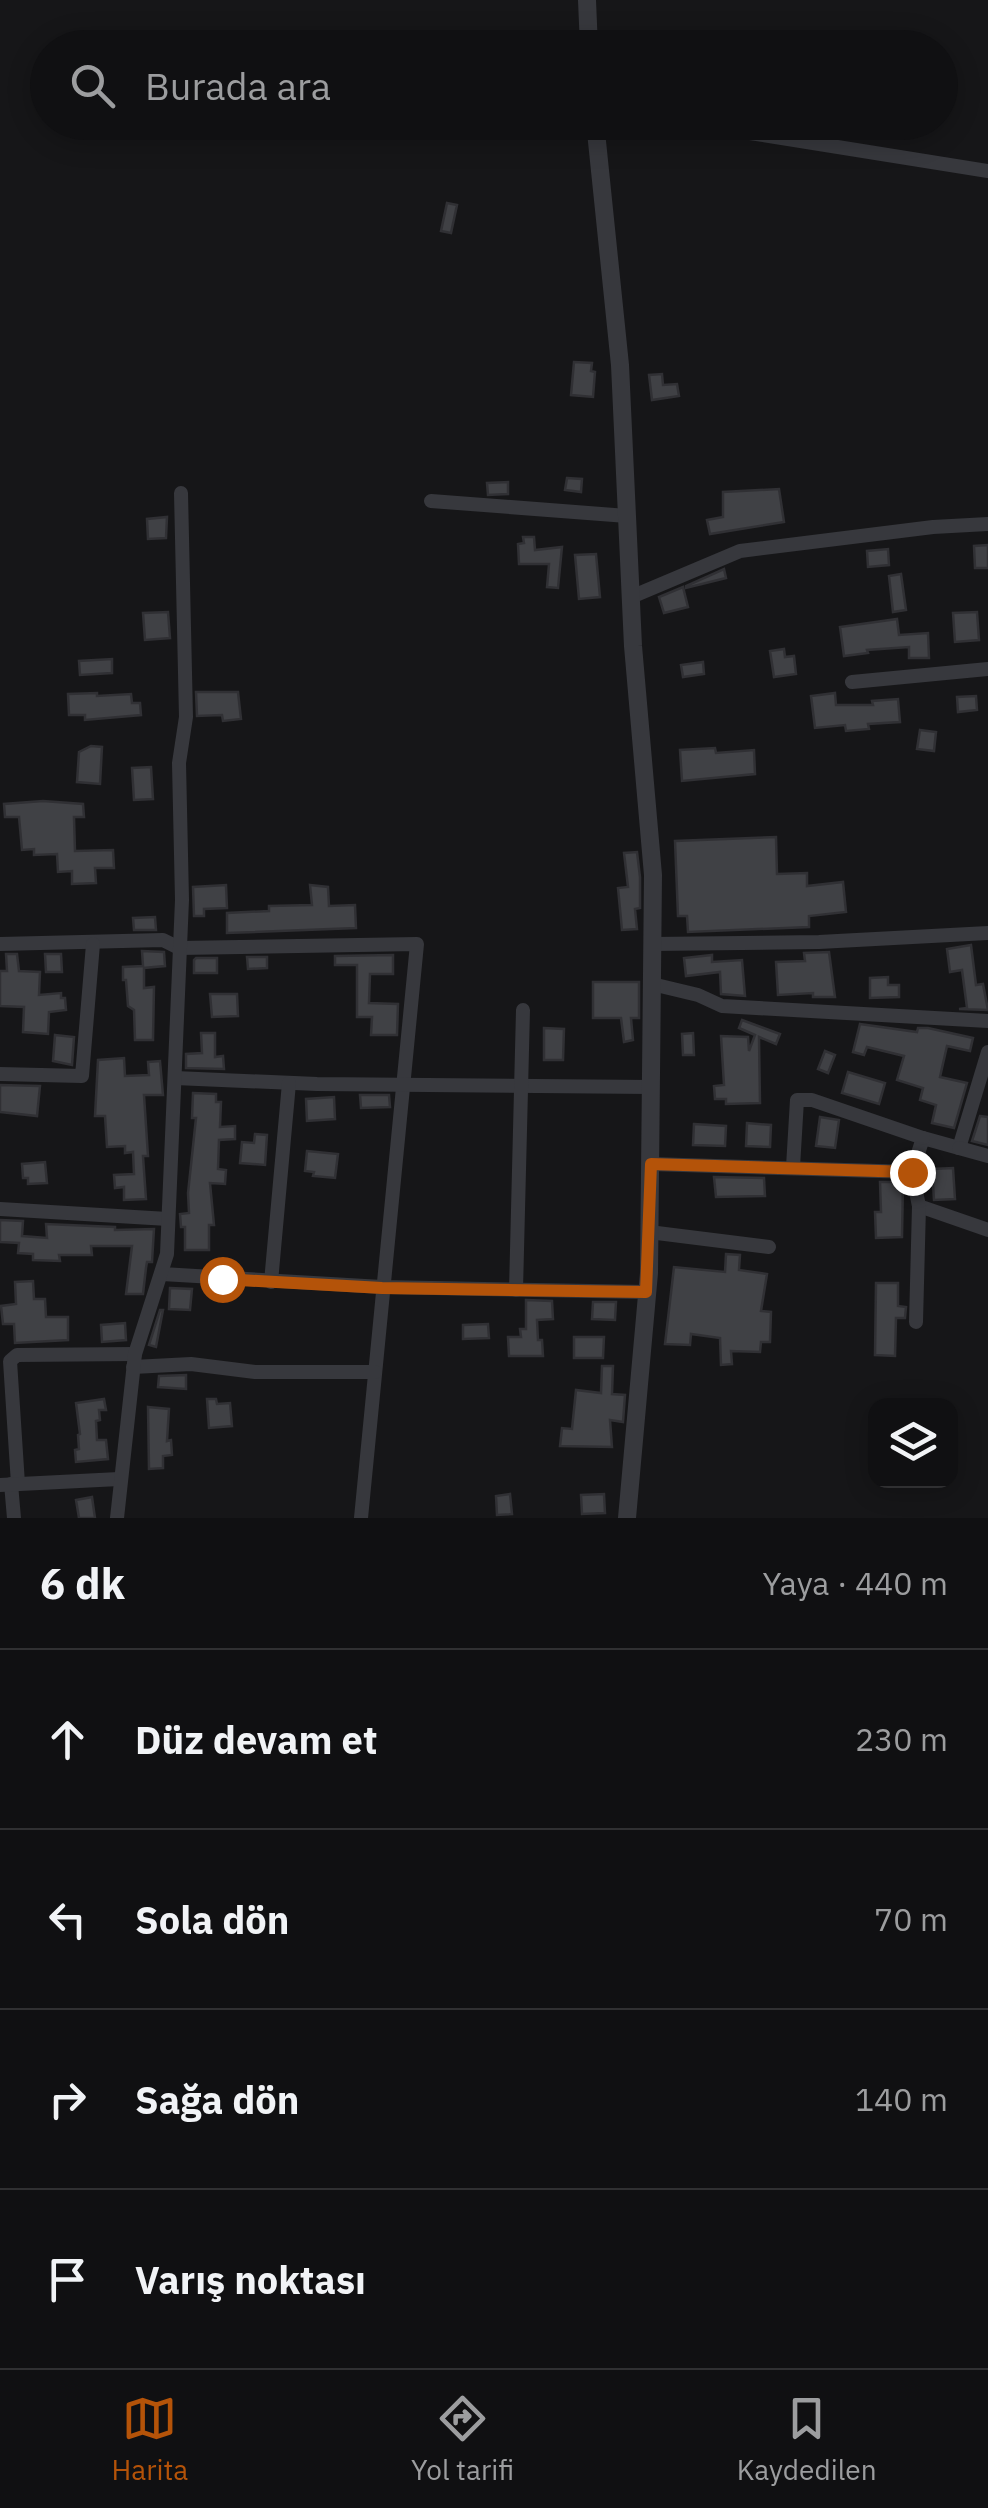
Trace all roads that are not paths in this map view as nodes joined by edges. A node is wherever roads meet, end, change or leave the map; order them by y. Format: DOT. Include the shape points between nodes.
graph roads {
  1 [pos="588,0"];
  2 [pos="589,30"];
  3 [pos="597,140"];
  4 [pos="794,140"];
  5 [pos="988,171"];
  6 [pos="180,494"];
  7 [pos="431,502"];
  8 [pos="627,516"];
  9 [pos="988,524"];
  10 [pos="631,597"];
  11 [pos="988,669"];
  12 [pos="852,682"];
  13 [pos="988,932"];
  14 [pos="0,944"];
  15 [pos="93,944"];
  16 [pos="652,944"];
  17 [pos="179,948"];
  18 [pos="652,984"];
  19 [pos="522,1010"];
  20 [pos="988,1021"];
  21 [pos="988,1052"];
  22 [pos="0,1074"];
  23 [pos="175,1078"];
  24 [pos="289,1083"];
  25 [pos="402,1085"];
  26 [pos="651,1087"];
  27 [pos="520,1088"];
  28 [pos="923,1138"];
  29 [pos="959,1148"];
  30 [pos="988,1156"];
  31 [pos="651,1164"];
  32 [pos="793,1167"];
  33 [pos="912,1172"];
  34 [pos="919,1206"];
  35 [pos="0,1209"];
  36 [pos="168,1219"];
  37 [pos="988,1230"];
  38 [pos="650,1232"];
  39 [pos="769,1247"];
  40 [pos="162,1274"];
  41 [pos="270,1282"];
  42 [pos="382,1288"];
  43 [pos="516,1290"];
  44 [pos="646,1292"];
  45 [pos="916,1322"];
  46 [pos="134,1361"];
  47 [pos="374,1372"];
  48 [pos="120,1480"];
  49 [pos="10,1484"];
  50 [pos="14,1518"];
  51 [pos="117,1518"];
  52 [pos="361,1518"];
  53 [pos="628,1518"];
  1 -- 2 [label="street"];
  3 -- 8 [label="street" via="620,365"];
  4 -- 5 [label="street"];
  6 -- 17 [label="street" via="186,717 179,763"];
  7 -- 8 [label="street"];
  8 -- 10 [label="street"];
  9 -- 10 [label="street" via="740,551"];
  10 -- 16 [label="street" via="653,875"];
  11 -- 12 [label="street"];
  13 -- 16 [label="street"];
  14 -- 15 [label="street"];
  15 -- 17 [label="street" via="163,940"];
  15 -- 22 [label="street" via="82,1076"];
  16 -- 18 [label="street"];
  17 -- 23 [label="street"];
  17 -- 25 [label="street" via="417,944"];
  18 -- 20 [label="street" via="722,1006"];
  18 -- 26 [label="street"];
  19 -- 27 [label="street"];
  21 -- 29 [label="street"];
  23 -- 24 [label="street"];
  23 -- 36 [label="street"];
  24 -- 25 [label="street"];
  24 -- 41 [label="street"];
  25 -- 27 [label="street"];
  25 -- 42 [label="street"];
  26 -- 27 [label="street"];
  26 -- 31 [label="street"];
  27 -- 43 [label="street"];
  28 -- 29 [label="street"];
  28 -- 32 [label="street" via="797,1100"];
  28 -- 33 [label="street"];
  29 -- 30 [label="street"];
  31 -- 32 [label="street"];
  31 -- 38 [label="street"];
  32 -- 33 [label="street"];
  33 -- 34 [label="street"];
  34 -- 37 [label="street"];
  34 -- 45 [label="street"];
  35 -- 36 [label="street"];
  36 -- 40 [label="street"];
  38 -- 39 [label="street"];
  38 -- 44 [label="street"];
  40 -- 41 [label="street"];
  40 -- 46 [label="street"];
  41 -- 42 [label="street"];
  42 -- 43 [label="street"];
  42 -- 47 [label="street"];
  43 -- 44 [label="street"];
  44 -- 53 [label="street"];
  46 -- 47 [label="street" via="255,1372"];
  46 -- 48 [label="street"];
  46 -- 49 [label="street" via="17,1355 10,1361"];
  47 -- 52 [label="street"];
  48 -- 49 [label="street"];
  48 -- 51 [label="street"];
  49 -- 50 [label="street"];
}
